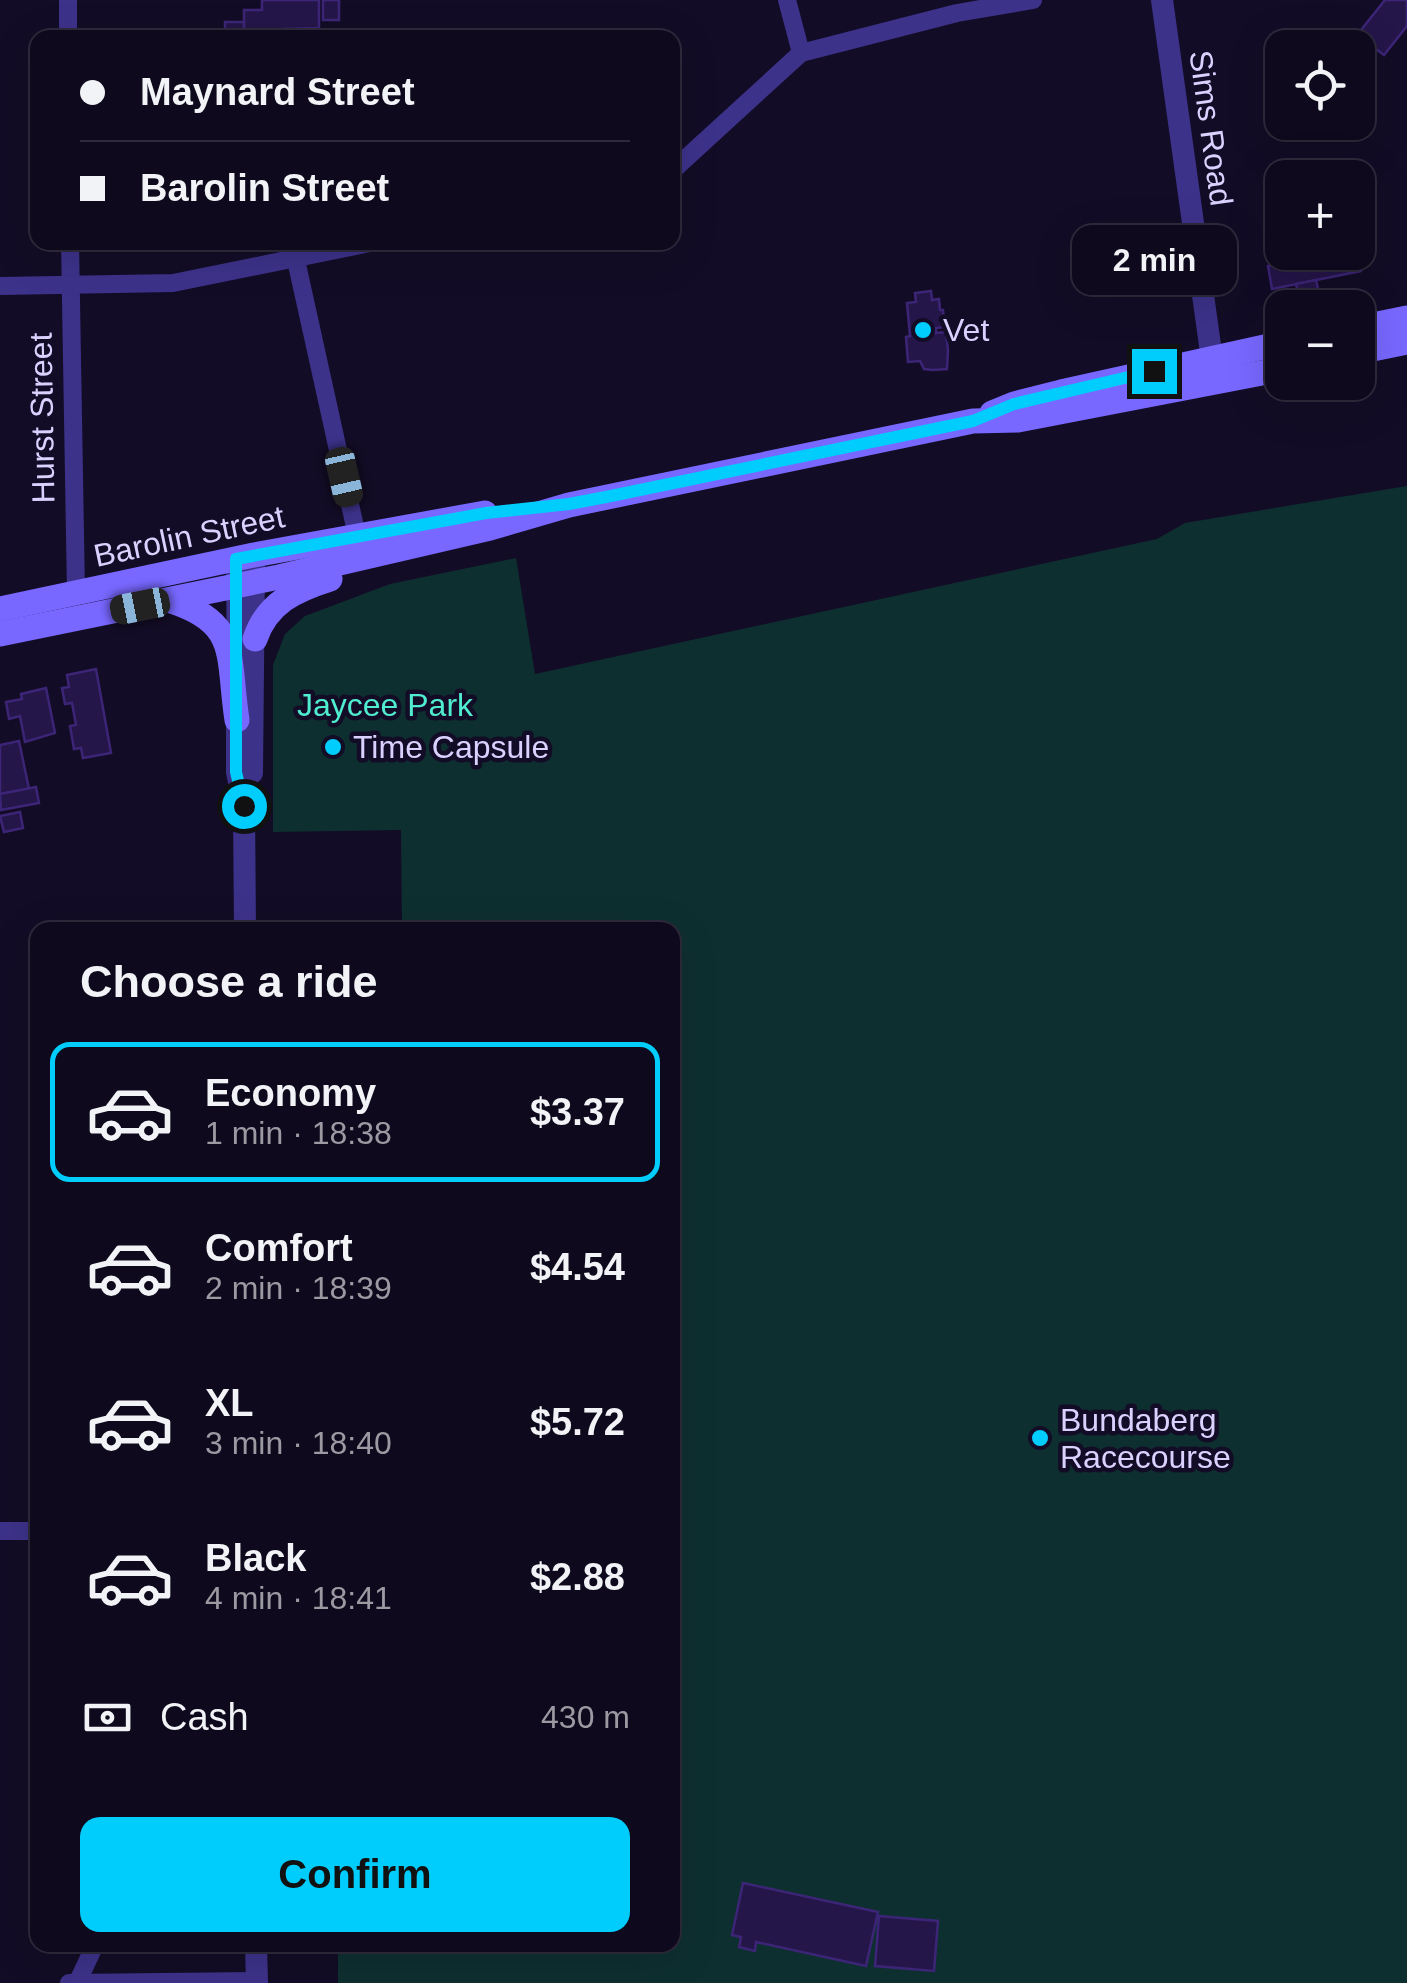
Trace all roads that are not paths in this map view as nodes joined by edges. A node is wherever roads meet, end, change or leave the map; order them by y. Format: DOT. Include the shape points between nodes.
graph roads {
  1 [pos="68,0"];
  2 [pos="787,0"];
  3 [pos="1033,0"];
  4 [pos="1162,0"];
  5 [pos="68,30"];
  6 [pos="801,53"];
  7 [pos="680,164"];
  8 [pos="70,250"];
  9 [pos="340,250"];
  10 [pos="296,260"];
  11 [pos="0,286"];
  12 [pos="70,286"];
  13 [pos="1407,318"];
  14 [pos="1375,325"];
  15 [pos="1407,342"];
  16 [pos="1375,349"];
  17 [pos="1265,350"];
  18 [pos="1265,368"];
  19 [pos="1214,370"];
  20 [pos="569,504"];
  21 [pos="357,536"];
  22 [pos="448,538"];
  23 [pos="245,557"];
  24 [pos="246,584"];
  25 [pos="76,593"];
  26 [pos="168,600"];
  27 [pos="0,610"];
  28 [pos="0,634"];
  29 [pos="255,639"];
  30 [pos="237,720"];
  31 [pos="244,806"];
  32 [pos="245,922"];
  33 [pos="0,1531"];
  34 [pos="30,1531"];
  35 [pos="92,1952"];
  36 [pos="256,1952"];
  37 [pos="257,1982"];
  38 [pos="69,1983"];
  39 [pos="77,1983"];
  1 -- 5 [label="street"];
  2 -- 6 [label="street"];
  3 -- 6 [label="street"];
  4 -- 19 [label="street, Sims Road"];
  6 -- 7 [label="street"];
  8 -- 12 [label="street, Hurst Street"];
  9 -- 10 [label="street"];
  10 -- 12 [label="street" via="173,284"];
  10 -- 21 [label="street"];
  11 -- 12 [label="street"];
  12 -- 25 [label="street, Hurst Street"];
  13 -- 14 [label="main road"];
  15 -- 16 [label="main road"];
  17 -- 19 [label="main road, Barolin Street"];
  18 -- 19 [label="main road, Barolin Street"];
  19 -- 20 [label="main road, Barolin Street" via="1014,404 973,421"];
  20 -- 21 [label="main road, Barolin Street"];
  20 -- 22 [label="main road, Barolin Street"];
  21 -- 23 [label="main road, Barolin Street"];
  22 -- 24 [label="main road, Barolin Street"];
  22 -- 29 [label="main road" via="302,589 272,607"];
  23 -- 24 [label="street"];
  23 -- 25 [label="main road, Barolin Street"];
  24 -- 26 [label="main road, Barolin Street"];
  24 -- 29 [label="street"];
  24 -- 30 [label="street"];
  25 -- 27 [label="main road, Barolin Street"];
  26 -- 28 [label="main road, Barolin Street"];
  26 -- 30 [label="main road" via="197,608 220,630"];
  29 -- 31 [label="street" via="252,773"];
  30 -- 31 [label="street" via="236,772"];
  31 -- 32 [label="street"];
  33 -- 34 [label="street"];
  35 -- 39 [label="street"];
  36 -- 37 [label="street"];
  37 -- 39 [label="street"];
  38 -- 39 [label="street"];
}
